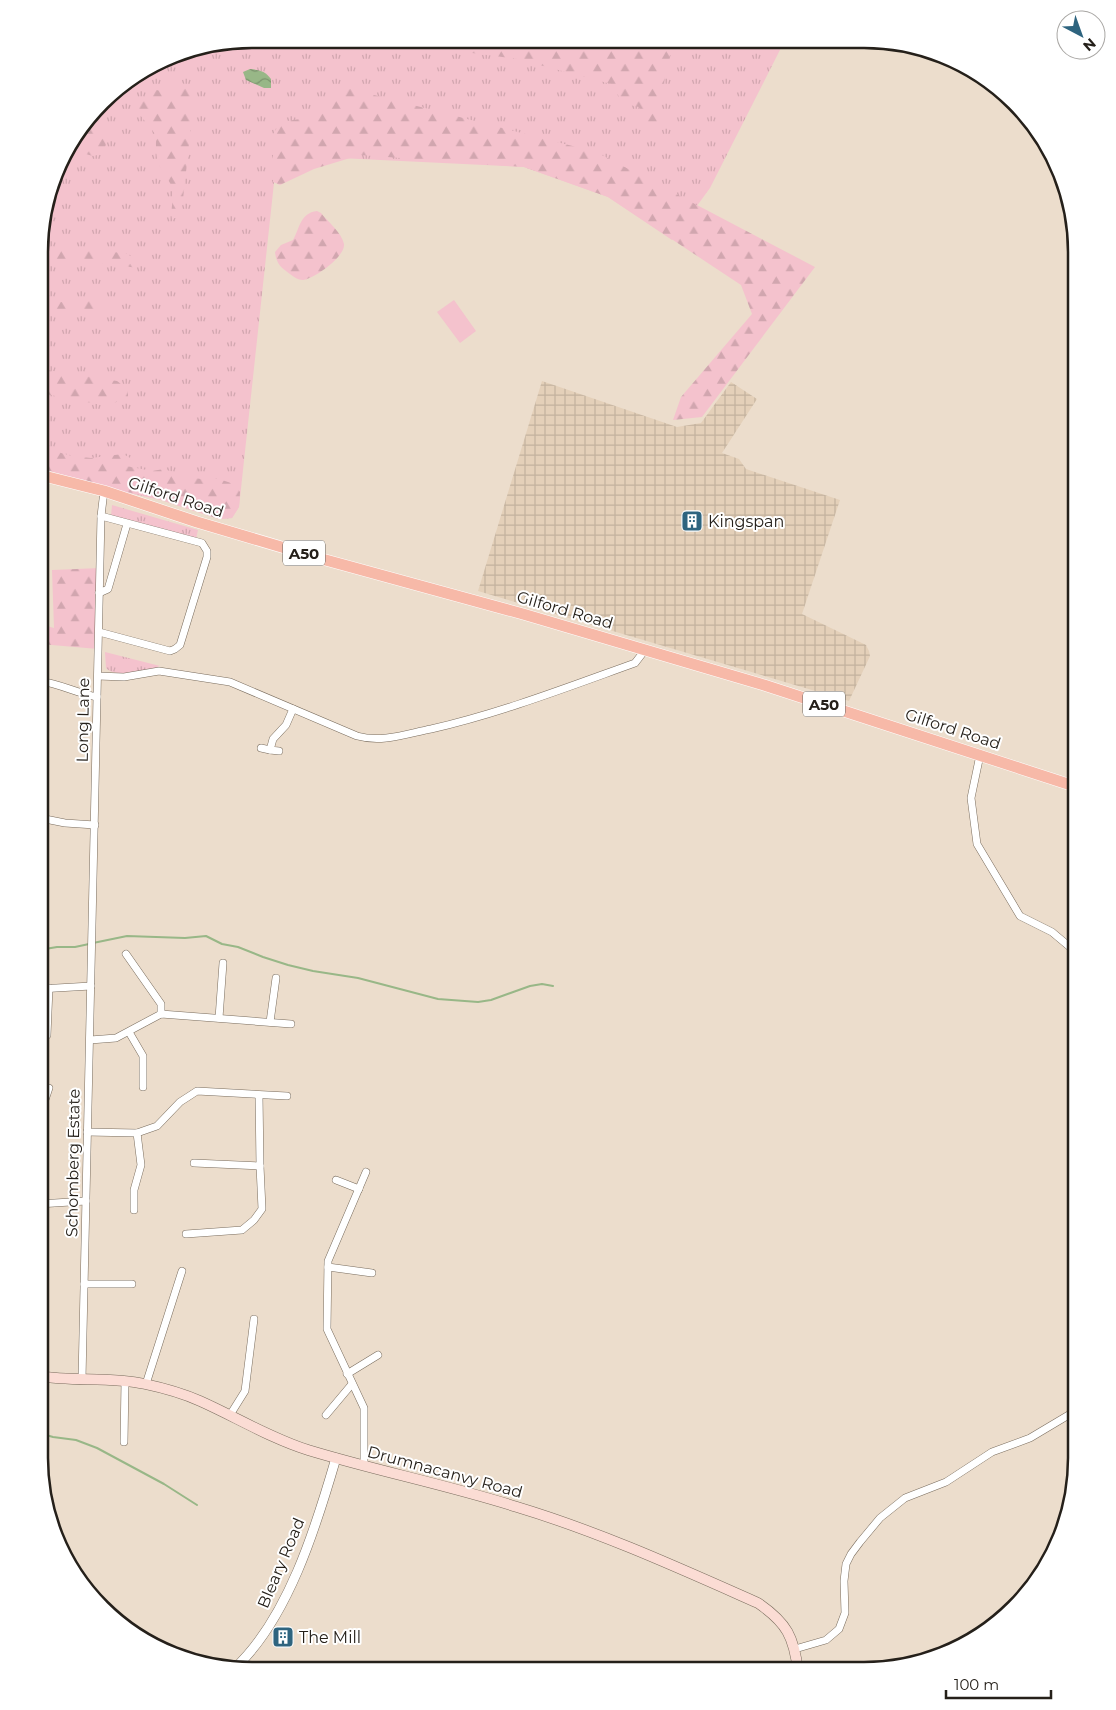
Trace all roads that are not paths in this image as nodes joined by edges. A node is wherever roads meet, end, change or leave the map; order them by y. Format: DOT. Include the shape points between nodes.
graph roads {
  1 [pos="48,477"];
  2 [pos="104,491"];
  3 [pos="101,516"];
  4 [pos="127,524"];
  5 [pos="100,593"];
  6 [pos="99,632"];
  7 [pos="645,650"];
  8 [pos="98,676"];
  9 [pos="48,682"];
  10 [pos="97,697"];
  11 [pos="293,709"];
  12 [pos="261,748"];
  13 [pos="270,750"];
  14 [pos="279,752"];
  15 [pos="980,755"];
  16 [pos="1068,785"];
  17 [pos="48,820"];
  18 [pos="95,825"];
  19 [pos="1068,945"];
  20 [pos="92,948"];
  21 [pos="126,954"];
  22 [pos="224,963"];
  23 [pos="276,978"];
  24 [pos="91,986"];
  25 [pos="49,988"];
  26 [pos="48,1012"];
  27 [pos="161,1014"];
  28 [pos="219,1018"];
  29 [pos="270,1022"];
  30 [pos="291,1024"];
  31 [pos="129,1032"];
  32 [pos="90,1040"];
  33 [pos="144,1086"];
  34 [pos="259,1095"];
  35 [pos="287,1096"];
  36 [pos="87,1132"];
  37 [pos="137,1132"];
  38 [pos="194,1163"];
  39 [pos="260,1166"];
  40 [pos="366,1172"];
  41 [pos="336,1180"];
  42 [pos="359,1189"];
  43 [pos="86,1201"];
  44 [pos="48,1203"];
  45 [pos="134,1210"];
  46 [pos="186,1234"];
  47 [pos="328,1267"];
  48 [pos="182,1271"];
  49 [pos="372,1273"];
  50 [pos="84,1284"];
  51 [pos="132,1284"];
  52 [pos="254,1319"];
  53 [pos="378,1355"];
  54 [pos="347,1374"];
  55 [pos="48,1377"];
  56 [pos="82,1379"];
  57 [pos="125,1382"];
  58 [pos="146,1384"];
  59 [pos="352,1384"];
  60 [pos="230,1415"];
  61 [pos="326,1415"];
  62 [pos="1068,1415"];
  63 [pos="124,1442"];
  64 [pos="336,1458"];
  65 [pos="364,1466"];
  66 [pos="795,1649"];
  67 [pos="242,1662"];
  68 [pos="797,1662"];
  1 -- 2 [label="main road, Gilford Road / A50"];
  2 -- 3 [label="street, Long Lane"];
  2 -- 7 [label="main road, Gilford Road / A50" via="322,559"];
  3 -- 4 [label="street"];
  3 -- 5 [label="street, Long Lane"];
  4 -- 5 [label="street" via="108,588"];
  4 -- 6 [label="street" via="202,543 207,557 180,646 170,650"];
  5 -- 6 [label="street, Long Lane"];
  6 -- 8 [label="street, Long Lane"];
  7 -- 11 [label="street" via="635,663 528,702 384,739 357,736"];
  7 -- 15 [label="main road, Gilford Road / A50"];
  8 -- 10 [label="street, Long Lane"];
  8 -- 11 [label="street" via="124,677 159,671 215,679 230,682"];
  9 -- 10 [label="street"];
  10 -- 18 [label="street, Long Lane"];
  11 -- 13 [label="street" via="286,725 273,739"];
  12 -- 13 [label="street"];
  13 -- 14 [label="street"];
  15 -- 16 [label="main road, Gilford Road / A50"];
  15 -- 19 [label="street" via="971,798 977,844 1020,916 1052,932"];
  17 -- 18 [label="street"];
  18 -- 20 [label="street, Long Lane"];
  20 -- 24 [label="street, Schomberg Estate"];
  21 -- 27 [label="street" via="161,1004"];
  22 -- 28 [label="street"];
  23 -- 29 [label="street"];
  24 -- 25 [label="street"];
  24 -- 32 [label="street, Schomberg Estate"];
  25 -- 26 [label="street"];
  27 -- 28 [label="street"];
  27 -- 31 [label="street"];
  28 -- 29 [label="street"];
  29 -- 30 [label="street"];
  31 -- 32 [label="street" via="116,1038"];
  31 -- 33 [label="street" via="143,1056"];
  32 -- 36 [label="street, Schomberg Estate"];
  34 -- 35 [label="street"];
  34 -- 37 [label="street" via="197,1091 180,1102 157,1126"];
  34 -- 39 [label="street"];
  36 -- 37 [label="street"];
  36 -- 43 [label="street, Schomberg Estate"];
  37 -- 45 [label="street" via="141,1165 134,1190"];
  38 -- 39 [label="street"];
  39 -- 46 [label="street" via="262,1208 254,1220 242,1230"];
  40 -- 42 [label="street"];
  41 -- 42 [label="street"];
  42 -- 47 [label="street"];
  43 -- 44 [label="street"];
  43 -- 50 [label="street, Schomberg Estate"];
  47 -- 49 [label="street"];
  47 -- 54 [label="street" via="327,1329"];
  48 -- 58 [label="street"];
  50 -- 51 [label="street"];
  50 -- 56 [label="street, Schomberg Estate"];
  52 -- 60 [label="street" via="245,1390"];
  53 -- 54 [label="street"];
  54 -- 59 [label="street"];
  55 -- 56 [label="main road, Drumnacanvy Road"];
  56 -- 57 [label="main road, Drumnacanvy Road"];
  57 -- 58 [label="main road, Drumnacanvy Road"];
  57 -- 63 [label="street"];
  58 -- 60 [label="main road, Drumnacanvy Road" via="198,1400"];
  59 -- 61 [label="street"];
  59 -- 65 [label="street" via="364,1408"];
  60 -- 64 [label="main road, Drumnacanvy Road" via="280,1440"];
  62 -- 66 [label="street" via="1030,1438 992,1452 946,1482 905,1498 880,1518 846,1564 845,1613 839,1629 826,1640"];
  64 -- 65 [label="main road, Drumnacanvy Road"];
  64 -- 67 [label="street, Bleary Road" via="300,1565 269,1629"];
  65 -- 66 [label="main road, Drumnacanvy Road" via="478,1495 607,1537 758,1604 780,1620"];
  66 -- 68 [label="main road, Drumnacanvy Road"];
}
